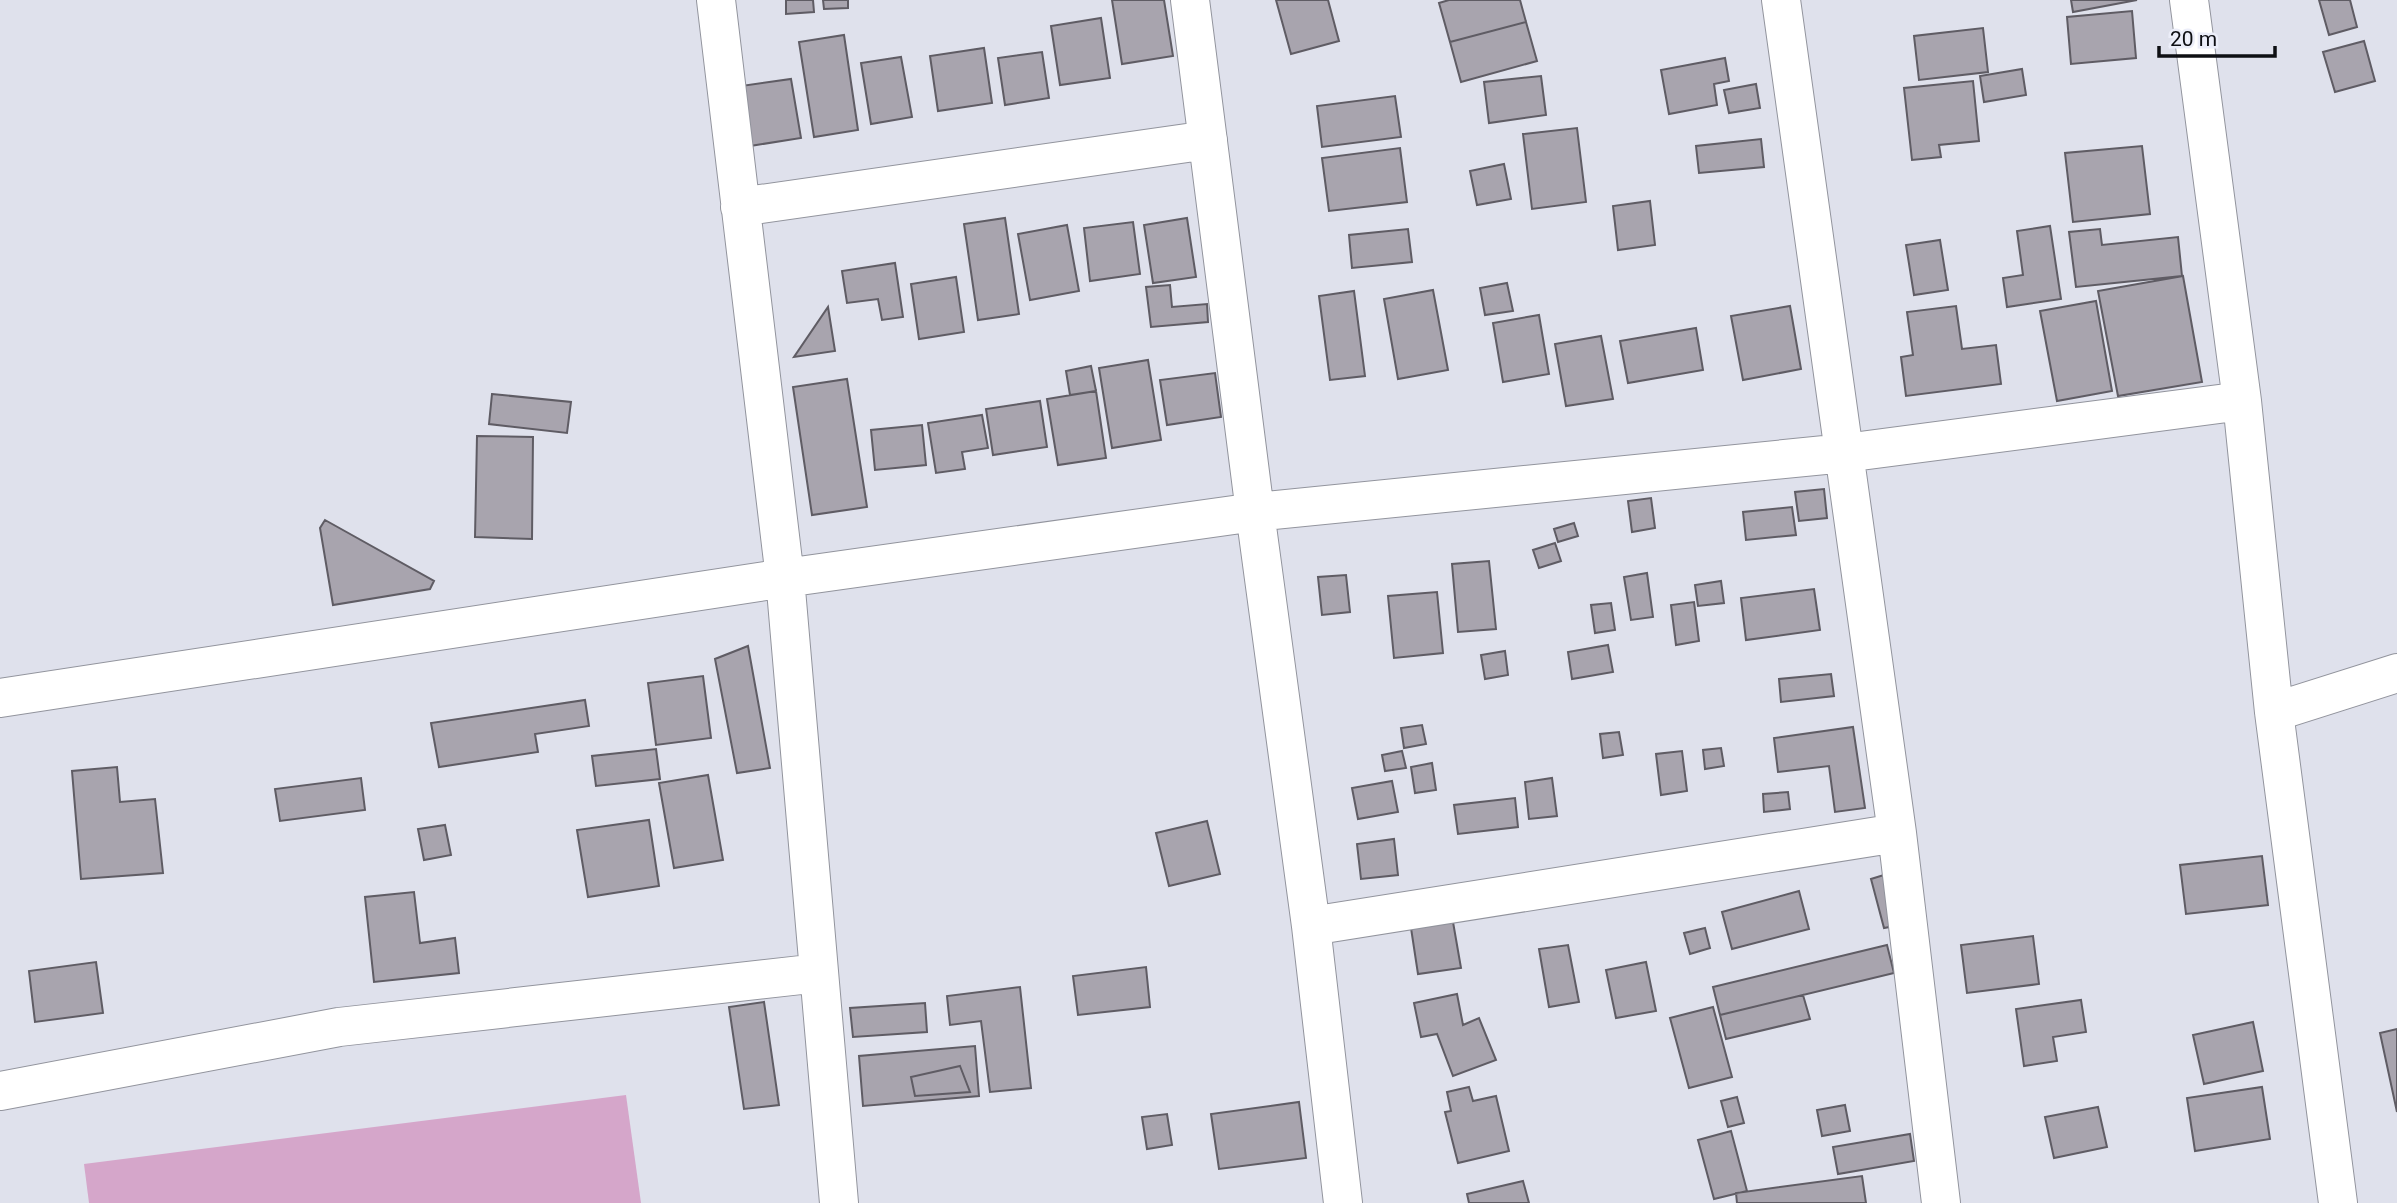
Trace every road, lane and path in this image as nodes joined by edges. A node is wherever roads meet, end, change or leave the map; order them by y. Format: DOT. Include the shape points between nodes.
graph roads {
  1 [pos="716,0"];
  2 [pos="1190,0"];
  3 [pos="1781,0"];
  4 [pos="2189,0"];
  5 [pos="1208,140"];
  6 [pos="740,207"];
  7 [pos="2242,401"];
  8 [pos="1845,453"];
  9 [pos="1255,512"];
  10 [pos="785,578"];
  11 [pos="2397,673"];
  12 [pos="0,698"];
  13 [pos="2274,712"];
  14 [pos="1897,833"];
  15 [pos="1311,926"];
  16 [pos="819,973"];
  17 [pos="0,1091"];
  18 [pos="839,1203"];
  19 [pos="1343,1203"];
  20 [pos="1941,1203"];
  21 [pos="2338,1203"];
  1 -- 6 [label="street"];
  2 -- 5 [label="street"];
  3 -- 8 [label="street"];
  4 -- 7 [label="street"];
  5 -- 6 [label="street"];
  5 -- 9 [label="street"];
  6 -- 10 [label="street"];
  7 -- 8 [label="street"];
  7 -- 13 [label="street"];
  8 -- 9 [label="street"];
  8 -- 14 [label="street"];
  9 -- 10 [label="street"];
  9 -- 15 [label="street"];
  10 -- 12 [label="street"];
  10 -- 16 [label="street"];
  11 -- 13 [label="street"];
  13 -- 21 [label="street"];
  14 -- 15 [label="street"];
  14 -- 20 [label="street"];
  15 -- 19 [label="street"];
  16 -- 17 [label="street" via="339,1027"];
  16 -- 18 [label="street"];
}
